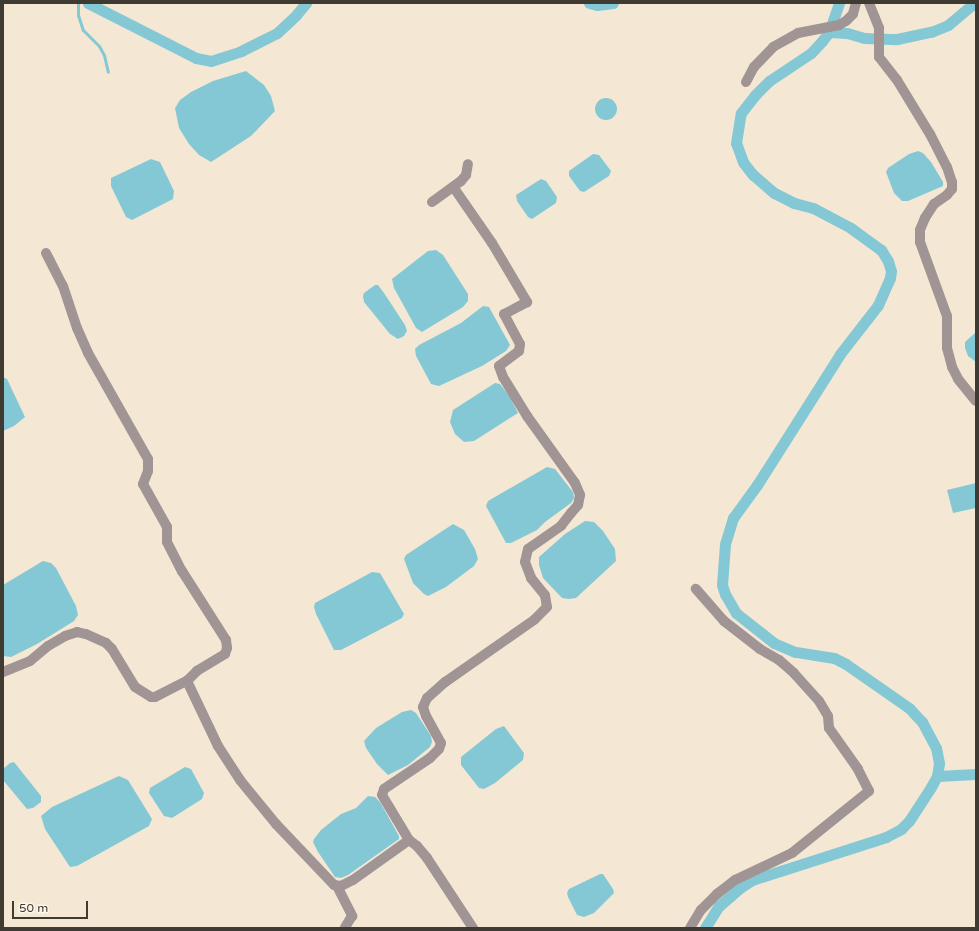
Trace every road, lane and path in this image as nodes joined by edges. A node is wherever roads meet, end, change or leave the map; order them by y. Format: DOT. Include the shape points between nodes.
graph roads {
  1 [pos="856,3"];
  2 [pos="868,3"];
  3 [pos="746,82"];
  4 [pos="468,164"];
  5 [pos="454,188"];
  6 [pos="432,202"];
  7 [pos="46,253"];
  8 [pos="976,401"];
  9 [pos="696,589"];
  10 [pos="3,672"];
  11 [pos="187,681"];
  12 [pos="409,840"];
  13 [pos="338,886"];
  14 [pos="345,927"];
  15 [pos="473,928"];
  16 [pos="690,928"];
  1 -- 3 [label="street" via="853,14 839,25 798,33 774,47 754,67"];
  2 -- 8 [label="street" via="879,28 879,57 897,80 930,134 952,182 952,189 948,195 934,204 925,218 920,230 920,242 947,316 946,348 952,367"];
  4 -- 5 [label="street" via="466,175"];
  5 -- 6 [label="street"];
  5 -- 12 [label="street" via="492,243 527,302 504,314 520,344 519,351 499,366 503,377 527,416 575,483 580,495 578,505 561,526 528,549 525,562 531,578 545,595 547,607 534,620 445,682 427,698 423,707 441,743 439,749 384,789 382,795"];
  7 -- 11 [label="street" via="63,286 88,353 148,459 148,471 143,484 167,527 167,542 182,571 226,640 225,654"];
  9 -- 16 [label="street" via="724,621 760,649 779,660 819,701 828,716 829,728 858,769 869,791 792,853 735,880 704,907"];
  10 -- 11 [label="street" via="30,661 54,642 77,632 106,643 135,687 151,697"];
  11 -- 13 [label="street" via="218,746 240,780 276,824 327,879"];
  12 -- 13 [label="street" via="353,880"];
  12 -- 15 [label="street" via="418,846 427,858"];
  13 -- 14 [label="street" via="352,916"];
}
